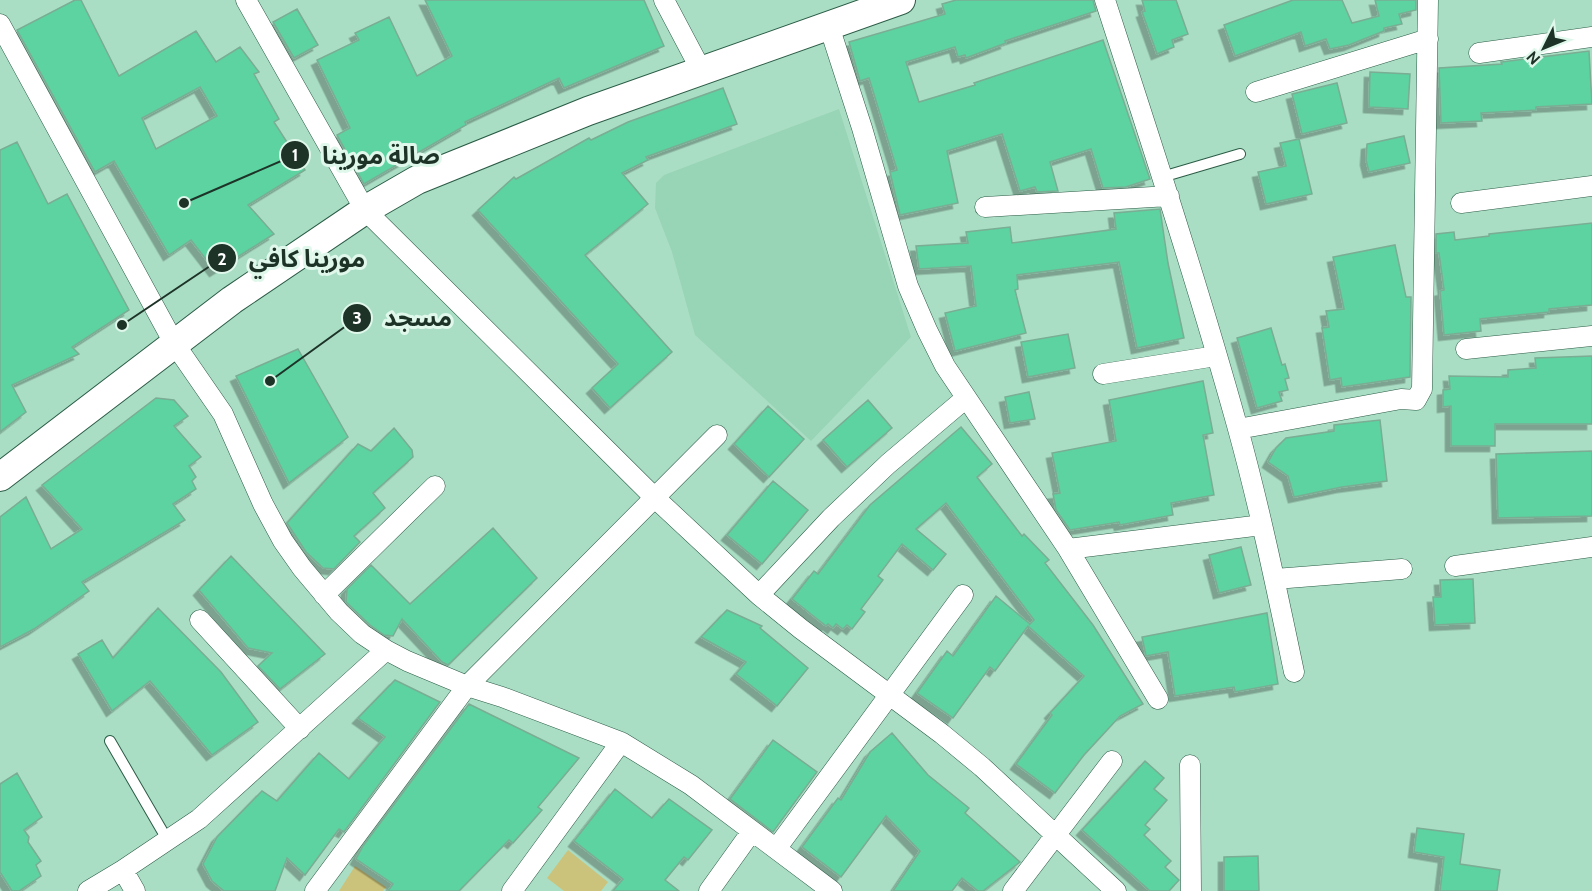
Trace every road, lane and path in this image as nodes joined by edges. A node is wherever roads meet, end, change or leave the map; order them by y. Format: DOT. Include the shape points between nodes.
graph roads {
  1 [pos="246,0"];
  2 [pos="664,0"];
  3 [pos="901,0"];
  4 [pos="1106,0"];
  5 [pos="1428,0"];
  6 [pos="0,24"];
  7 [pos="828,26"];
  8 [pos="1592,37"];
  9 [pos="1428,39"];
  10 [pos="1479,53"];
  11 [pos="701,70"];
  12 [pos="1256,92"];
  13 [pos="1240,154"];
  14 [pos="1162,177"];
  15 [pos="1592,186"];
  16 [pos="1169,196"];
  17 [pos="1461,203"];
  18 [pos="985,207"];
  19 [pos="365,210"];
  20 [pos="1592,336"];
  21 [pos="174,343"];
  22 [pos="1466,349"];
  23 [pos="1216,356"];
  24 [pos="1103,374"];
  25 [pos="966,398"];
  26 [pos="1238,429"];
  27 [pos="717,435"];
  28 [pos="0,477"];
  29 [pos="435,486"];
  30 [pos="654,497"];
  31 [pos="1262,525"];
  32 [pos="1592,547"];
  33 [pos="1068,549"];
  34 [pos="1455,566"];
  35 [pos="1402,569"];
  36 [pos="1275,579"];
  37 [pos="324,595"];
  38 [pos="759,595"];
  39 [pos="963,596"];
  40 [pos="200,620"];
  41 [pos="386,650"];
  42 [pos="1294,672"];
  43 [pos="467,686"];
  44 [pos="890,694"];
  45 [pos="1158,699"];
  46 [pos="300,729"];
  47 [pos="110,741"];
  48 [pos="621,742"];
  49 [pos="1112,761"];
  50 [pos="1190,765"];
  51 [pos="753,831"];
  52 [pos="1055,834"];
  53 [pos="168,841"];
  54 [pos="776,849"];
  55 [pos="123,870"];
  56 [pos="88,891"];
  57 [pos="135,891"];
  58 [pos="315,891"];
  59 [pos="512,891"];
  60 [pos="709,891"];
  61 [pos="832,891"];
  62 [pos="1013,891"];
  63 [pos="1116,891"];
  64 [pos="1191,891"];
  1 -- 19 [label="street"];
  2 -- 11 [label="street"];
  3 -- 7 [label="street"];
  4 -- 14 [label="street"];
  5 -- 9 [label="street"];
  6 -- 21 [label="street"];
  7 -- 11 [label="street"];
  7 -- 25 [label="street" via="908,286 945,366"];
  8 -- 10 [label="street"];
  9 -- 12 [label="street"];
  9 -- 26 [label="street" via="1422,389 1416,400 1401,399"];
  11 -- 19 [label="street" via="417,180"];
  13 -- 14 [label="lane"];
  14 -- 16 [label="street"];
  15 -- 17 [label="street"];
  16 -- 18 [label="street"];
  16 -- 23 [label="street"];
  19 -- 21 [label="street"];
  19 -- 30 [label="street"];
  20 -- 22 [label="street"];
  21 -- 28 [label="street"];
  21 -- 37 [label="street" via="223,414 283,541"];
  23 -- 24 [label="street"];
  23 -- 26 [label="street"];
  25 -- 33 [label="street"];
  25 -- 38 [label="street" via="871,479"];
  26 -- 31 [label="street"];
  27 -- 30 [label="street"];
  29 -- 37 [label="street"];
  30 -- 38 [label="street"];
  30 -- 43 [label="street"];
  31 -- 33 [label="street"];
  31 -- 36 [label="street"];
  32 -- 34 [label="street"];
  33 -- 45 [label="street"];
  35 -- 36 [label="street"];
  36 -- 42 [label="street"];
  37 -- 41 [label="street" via="362,634"];
  38 -- 44 [label="street"];
  39 -- 44 [label="street"];
  40 -- 46 [label="street"];
  41 -- 43 [label="street"];
  41 -- 46 [label="street"];
  43 -- 48 [label="street"];
  43 -- 58 [label="street"];
  44 -- 52 [label="street" via="982,767"];
  44 -- 54 [label="street"];
  46 -- 53 [label="street" via="221,801"];
  47 -- 53 [label="lane"];
  48 -- 51 [label="street" via="684,780"];
  48 -- 59 [label="street"];
  49 -- 52 [label="street"];
  50 -- 64 [label="street"];
  51 -- 54 [label="street"];
  51 -- 60 [label="street"];
  52 -- 62 [label="street"];
  52 -- 63 [label="street"];
  53 -- 55 [label="street"];
  54 -- 61 [label="street"];
  55 -- 56 [label="street"];
  55 -- 57 [label="street"];
}
